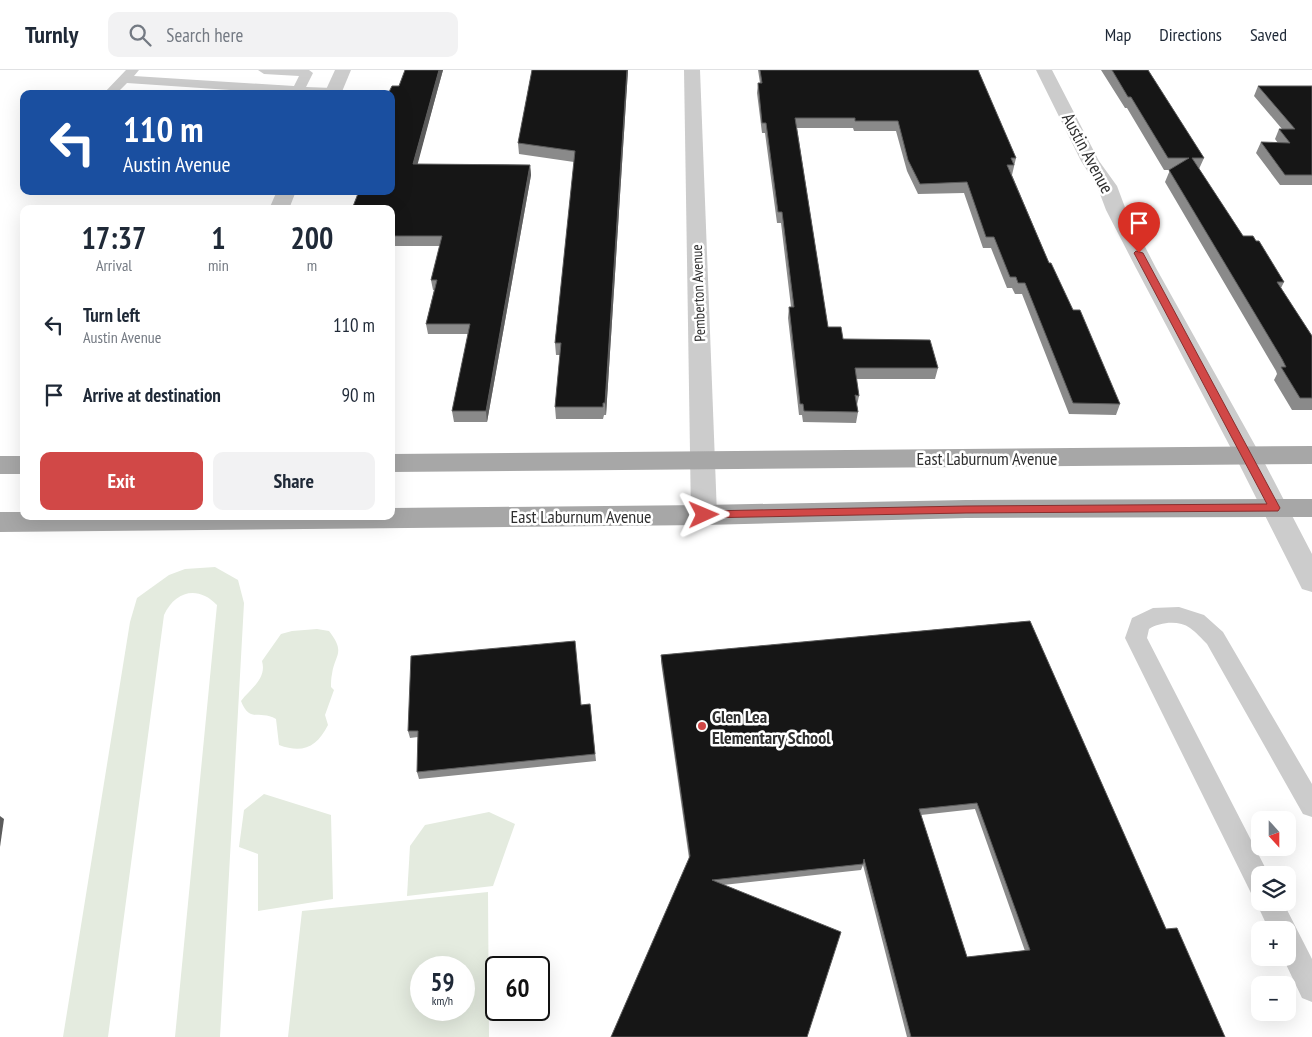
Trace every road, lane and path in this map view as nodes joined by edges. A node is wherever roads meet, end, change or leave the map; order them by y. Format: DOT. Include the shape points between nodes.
graph roads {
  1 [pos="264,70"];
  2 [pos="343,70"];
  3 [pos="692,70"];
  4 [pos="1044,70"];
  5 [pos="129,74"];
  6 [pos="113,90"];
  7 [pos="278,90"];
  8 [pos="298,90"];
  9 [pos="333,90"];
  10 [pos="1312,455"];
  11 [pos="1248,456"];
  12 [pos="702,461"];
  13 [pos="395,463"];
  14 [pos="0,465"];
  15 [pos="20,465"];
  16 [pos="1274,508"];
  17 [pos="1312,508"];
  18 [pos="704,515"];
  19 [pos="395,517"];
  20 [pos="69,520"];
  21 [pos="0,522"];
  22 [pos="1312,581"];
  23 [pos="1312,806"];
  24 [pos="1251,866"];
  25 [pos="1296,955"];
  26 [pos="1312,988"];
  1 -- 8 [label="lane" via="307,73"];
  2 -- 9 [label="street"];
  3 -- 12 [label="street, Pemberton Avenue"];
  4 -- 11 [label="street, Austin Avenue"];
  5 -- 6 [label="lane"];
  5 -- 7 [label="lane"];
  10 -- 11 [label="main road, East Laburnum Avenue"];
  11 -- 12 [label="main road, East Laburnum Avenue"];
  11 -- 16 [label="street, Austin Avenue"];
  12 -- 13 [label="main road, East Laburnum Avenue"];
  12 -- 18 [label="street, Pemberton Avenue"];
  14 -- 15 [label="main road"];
  16 -- 17 [label="main road, East Laburnum Avenue"];
  16 -- 18 [label="main road, East Laburnum Avenue"];
  16 -- 22 [label="street, Austin Avenue"];
  18 -- 19 [label="main road, East Laburnum Avenue"];
  20 -- 21 [label="main road, East Laburnum Avenue"];
  23 -- 24 [label="lane" via="1215,638 1197,621 1179,615 1153,616 1139,624 1136,638"];
  25 -- 26 [label="lane"];
}
